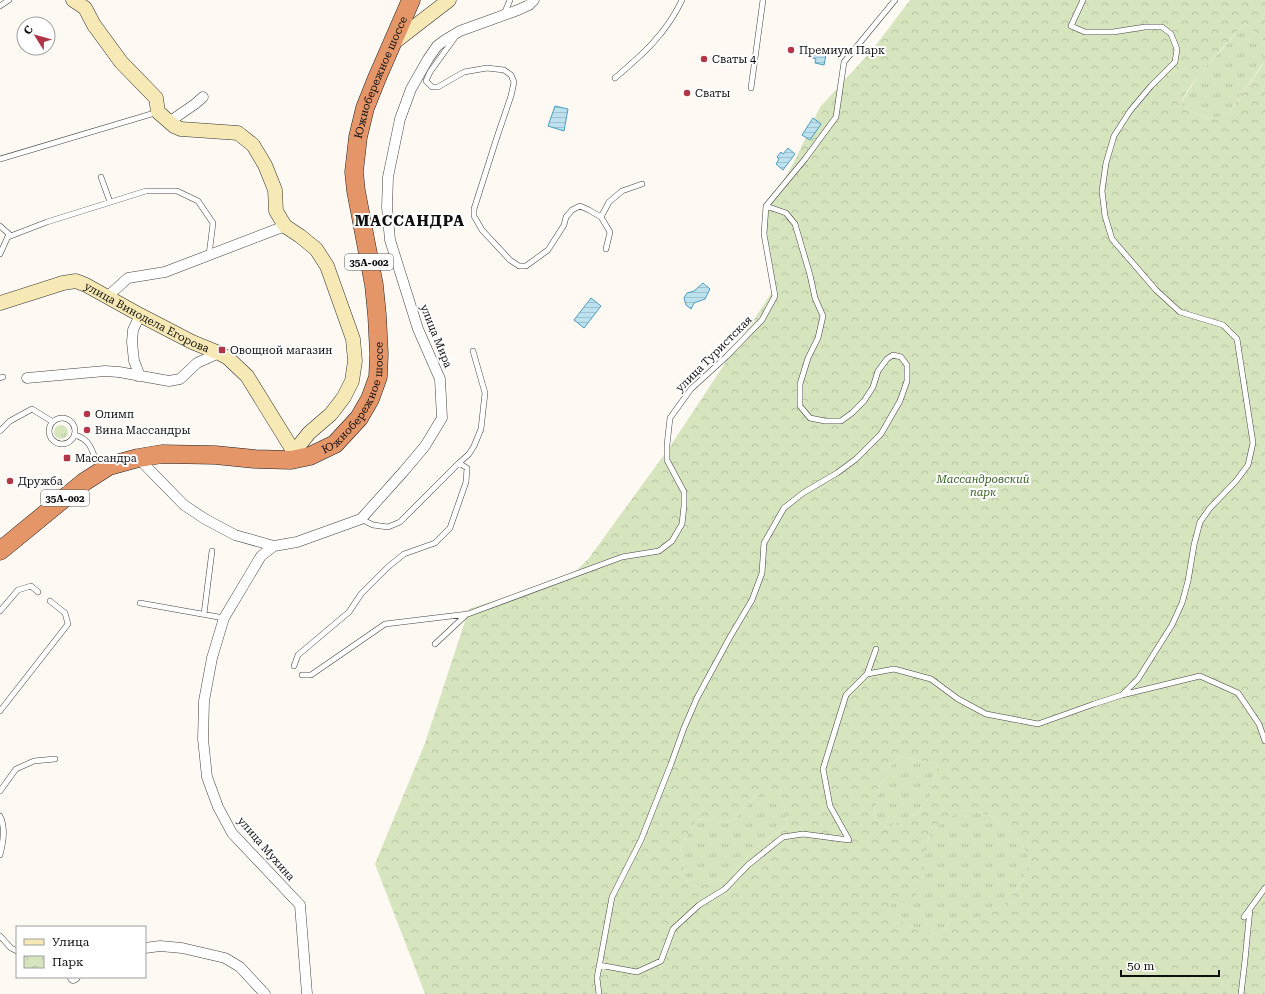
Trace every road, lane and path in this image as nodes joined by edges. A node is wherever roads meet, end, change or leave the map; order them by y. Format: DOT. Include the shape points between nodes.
graph roads {
  1 [pos="9,0"];
  2 [pos="73,0"];
  3 [pos="402,0"];
  4 [pos="411,0"];
  5 [pos="449,0"];
  6 [pos="510,0"];
  7 [pos="534,0"];
  8 [pos="682,0"];
  9 [pos="764,0"];
  10 [pos="895,0"];
  11 [pos="1083,0"];
  12 [pos="86,4"];
  13 [pos="0,6"];
  14 [pos="504,15"];
  15 [pos="460,31"];
  16 [pos="390,45"];
  17 [pos="615,78"];
  18 [pos="752,88"];
  19 [pos="203,97"];
  20 [pos="158,112"];
  21 [pos="169,122"];
  22 [pos="0,159"];
  23 [pos="100,177"];
  24 [pos="642,184"];
  25 [pos="110,202"];
  26 [pos="766,206"];
  27 [pos="601,217"];
  28 [pos="0,226"];
  29 [pos="285,226"];
  30 [pos="8,237"];
  31 [pos="606,249"];
  32 [pos="0,254"];
  33 [pos="209,256"];
  34 [pos="107,297"];
  35 [pos="0,303"];
  36 [pos="140,315"];
  37 [pos="473,351"];
  38 [pos="220,353"];
  39 [pos="138,376"];
  40 [pos="27,378"];
  41 [pos="53,422"];
  42 [pos="0,431"];
  43 [pos="75,435"];
  44 [pos="294,452"];
  45 [pos="138,458"];
  46 [pos="96,462"];
  47 [pos="459,463"];
  48 [pos="361,519"];
  49 [pos="0,538"];
  50 [pos="274,546"];
  51 [pos="212,550"];
  52 [pos="0,551"];
  53 [pos="38,592"];
  54 [pos="50,602"];
  55 [pos="140,603"];
  56 [pos="0,611"];
  57 [pos="204,614"];
  58 [pos="468,614"];
  59 [pos="224,618"];
  60 [pos="435,644"];
  61 [pos="876,649"];
  62 [pos="294,666"];
  63 [pos="867,674"];
  64 [pos="302,675"];
  65 [pos="1122,695"];
  66 [pos="0,711"];
  67 [pos="1265,741"];
  68 [pos="55,759"];
  69 [pos="0,791"];
  70 [pos="0,816"];
  71 [pos="0,855"];
  72 [pos="1265,888"];
  73 [pos="1250,909"];
  74 [pos="1244,917"];
  75 [pos="0,936"];
  76 [pos="146,948"];
  77 [pos="16,950"];
  78 [pos="599,965"];
  79 [pos="265,994"];
  80 [pos="307,994"];
  81 [pos="599,994"];
  82 [pos="1241,994"];
  1 -- 13 [label="lane"];
  2 -- 12 [label="main road"];
  3 -- 44 [label="highway, Южнобережное шоссе / 35А-002" via="355,108 343,174 369,341 370,365 367,381 354,410 333,436 312,449"];
  4 -- 16 [label="highway, Южнобережное шоссе / 35А-002"];
  5 -- 16 [label="main road"];
  6 -- 14 [label="lane"];
  7 -- 14 [label="street, улица Мира"];
  8 -- 17 [label="lane" via="659,37 644,54"];
  9 -- 18 [label="lane"];
  10 -- 26 [label="lane" via="844,62 836,117 806,159"];
  11 -- 65 [label="lane" via="1071,26 1085,32 1162,27 1171,34 1177,49 1176,62 1130,111 1114,136 1106,163 1102,191 1105,216 1112,239 1156,290 1180,312 1223,326 1237,339 1253,443 1248,465 1200,522 1188,581 1172,625 1138,679"];
  12 -- 20 [label="main road" via="94,24 121,62 156,98"];
  14 -- 15 [label="street, улица Мира"];
  15 -- 27 [label="lane" via="430,72 426,81 432,87 438,87 464,72 487,68 504,70 511,75 514,82 474,209 474,216 482,230 510,260 519,266 526,266 548,250 572,210 580,206"];
  15 -- 48 [label="street, улица Мира" via="437,46 411,89 400,119 388,177 390,240 418,329 440,379 442,418 425,446"];
  16 -- 45 [label="highway, Южнобережное шоссе / 35А-002" via="365,108 354,172 374,285 380,354 378,377 359,418 336,444 310,456 291,460 162,454"];
  19 -- 21 [label="street"];
  20 -- 21 [label="main road"];
  20 -- 22 [label="lane"];
  21 -- 29 [label="main road" via="181,129 238,133 253,145 275,190 276,211"];
  23 -- 25 [label="lane"];
  24 -- 27 [label="lane" via="622,192 609,202"];
  25 -- 30 [label="lane"];
  25 -- 33 [label="lane" via="146,191 177,191 198,201 213,223"];
  26 -- 58 [label="lane, улица Туристская" via="764,234 775,296 762,320 691,389 670,418 667,460 684,492 682,524 672,541 659,551 622,557"];
  26 -- 78 [label="lane" via="786,213 795,224 814,298 823,316 818,338 808,358 800,384 800,406 810,418 841,421 864,401 878,371 893,355 901,357 907,365 906,381 900,401 881,434 856,459 784,508 764,543 762,573 752,600 697,698 641,840 612,897"];
  27 -- 31 [label="lane" via="610,232"];
  28 -- 30 [label="lane" via="9,234"];
  29 -- 33 [label="street"];
  29 -- 44 [label="main road" via="316,249 327,266 353,339 355,361 352,381 344,397"];
  30 -- 32 [label="lane"];
  33 -- 34 [label="street" via="165,272 128,278"];
  34 -- 35 [label="main road, улица Винодела Егорова" via="76,281"];
  34 -- 36 [label="main road, улица Винодела Егорова"];
  36 -- 38 [label="main road, улица Винодела Егорова" via="192,342"];
  36 -- 39 [label="street" via="133,330 132,342"];
  37 -- 47 [label="lane" via="486,393 481,429 469,454"];
  38 -- 39 [label="street" via="197,364 180,379 169,381"];
  38 -- 44 [label="main road, улица Винодела Егорова" via="247,376"];
  39 -- 40 [label="street" via="105,370"];
  41 -- 42 [label="lane" via="32,409 10,421"];
  41 -- 43 [label="lane" via="61,418 69,420 75,427"];
  41 -- 43 [label="lane" via="49,430 54,442 66,444"];
  43 -- 46 [label="lane" via="82,437 92,448"];
  44 -- 46 [label="highway, Южнобережное шоссе / 35А-002" via="159,446 108,454"];
  45 -- 50 [label="street, улица Мира" via="184,505 205,519 236,535"];
  45 -- 52 [label="highway, Южнобережное шоссе / 35А-002" via="109,466 84,482"];
  46 -- 49 [label="highway, Южнобережное шоссе / 35А-002"];
  47 -- 48 [label="lane" via="400,522 388,527 373,525"];
  47 -- 62 [label="lane" via="467,468 466,482 450,528 435,543 404,554 388,567 361,594 349,612 298,655"];
  48 -- 50 [label="street, улица Мира" via="297,542"];
  50 -- 59 [label="street, улица Мухина" via="261,556"];
  51 -- 57 [label="lane"];
  53 -- 56 [label="lane" via="31,586 18,590"];
  54 -- 66 [label="lane" via="65,613 68,624"];
  55 -- 57 [label="lane"];
  57 -- 59 [label="lane"];
  58 -- 60 [label="lane"];
  58 -- 64 [label="lane" via="385,624 311,674"];
  59 -- 80 [label="street, улица Мухина" via="212,658 204,701 203,739 208,777 218,807 232,833 300,905"];
  61 -- 63 [label="lane"];
  63 -- 65 [label="lane" via="894,669 931,679 958,699 986,714 1038,724"];
  63 -- 78 [label="lane" via="846,695 823,769 830,806 849,840 803,834 782,837 748,865 725,889 699,905 673,930 661,961 637,972"];
  65 -- 67 [label="lane" via="1200,676 1238,693 1259,724"];
  68 -- 69 [label="lane" via="34,761 16,769"];
  70 -- 71 [label="lane" via="3,822"];
  72 -- 73 [label="lane"];
  73 -- 74 [label="lane"];
  73 -- 82 [label="lane"];
  75 -- 77 [label="lane"];
  76 -- 79 [label="street" via="182,948 225,958 240,967"];
  78 -- 81 [label="lane"];
}
